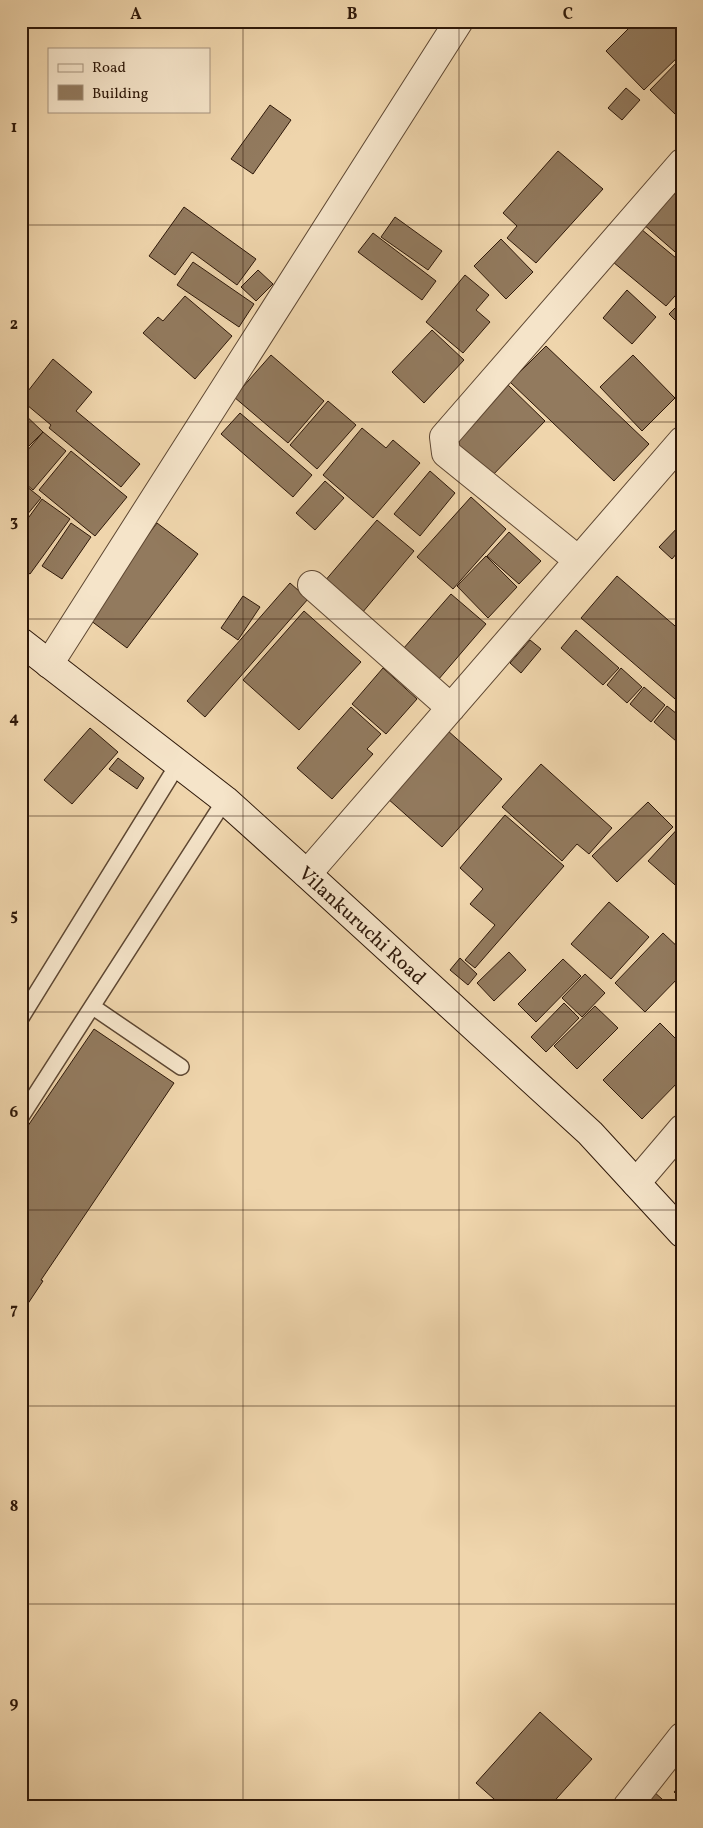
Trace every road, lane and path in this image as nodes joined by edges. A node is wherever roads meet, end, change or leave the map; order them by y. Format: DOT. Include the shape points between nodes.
graph roads {
  1 [pos="459,21"];
  2 [pos="682,163"];
  3 [pos="682,441"];
  4 [pos="578,560"];
  5 [pos="312,585"];
  6 [pos="21,642"];
  7 [pos="49,664"];
  8 [pos="451,708"];
  9 [pos="178,764"];
  10 [pos="224,800"];
  11 [pos="308,874"];
  12 [pos="93,1006"];
  13 [pos="21,1018"];
  14 [pos="181,1067"];
  15 [pos="21,1117"];
  16 [pos="682,1129"];
  17 [pos="636,1183"];
  18 [pos="682,1233"];
  19 [pos="682,1737"];
  20 [pos="627,1807"];
  1 -- 7 [label="street"];
  2 -- 4 [label="street" via="444,437 446,453"];
  3 -- 4 [label="street"];
  4 -- 8 [label="street"];
  5 -- 8 [label="street"];
  6 -- 7 [label="street, Vilankuruchi Road"];
  7 -- 9 [label="street, Vilankuruchi Road"];
  8 -- 11 [label="street"];
  9 -- 10 [label="street, Vilankuruchi Road"];
  9 -- 13 [label="lane"];
  10 -- 11 [label="street, Vilankuruchi Road"];
  10 -- 12 [label="lane"];
  11 -- 17 [label="street, Vilankuruchi Road" via="590,1133"];
  12 -- 14 [label="lane"];
  12 -- 15 [label="lane"];
  16 -- 17 [label="street"];
  17 -- 18 [label="street, Vilankuruchi Road"];
  19 -- 20 [label="street"];
}
